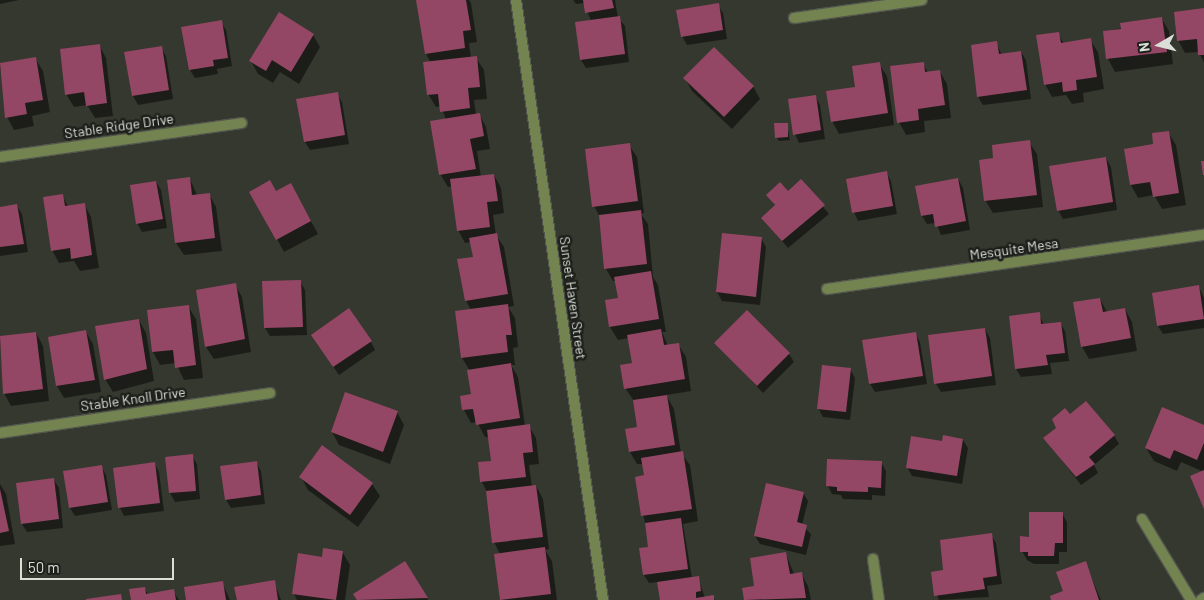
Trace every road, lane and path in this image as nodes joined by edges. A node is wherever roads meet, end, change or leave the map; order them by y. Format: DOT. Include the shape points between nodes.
graph roads {
  1 [pos="516,0"];
  2 [pos="922,0"];
  3 [pos="794,18"];
  4 [pos="242,123"];
  5 [pos="0,157"];
  6 [pos="1204,235"];
  7 [pos="827,289"];
  8 [pos="270,393"];
  9 [pos="0,433"];
  10 [pos="1142,519"];
  11 [pos="873,559"];
  12 [pos="1204,598"];
  13 [pos="603,600"];
  14 [pos="879,600"];
  15 [pos="1191,600"];
  16 [pos="1201,600"];
  1 -- 13 [label="street, Sunset Haven Street"];
  2 -- 3 [label="street"];
  4 -- 5 [label="street, Stable Ridge Drive"];
  6 -- 7 [label="street, Mesquite Mesa"];
  8 -- 9 [label="street, Stable Knoll Drive"];
  10 -- 15 [label="street"];
  11 -- 14 [label="street"];
  12 -- 16 [label="street"];
}
